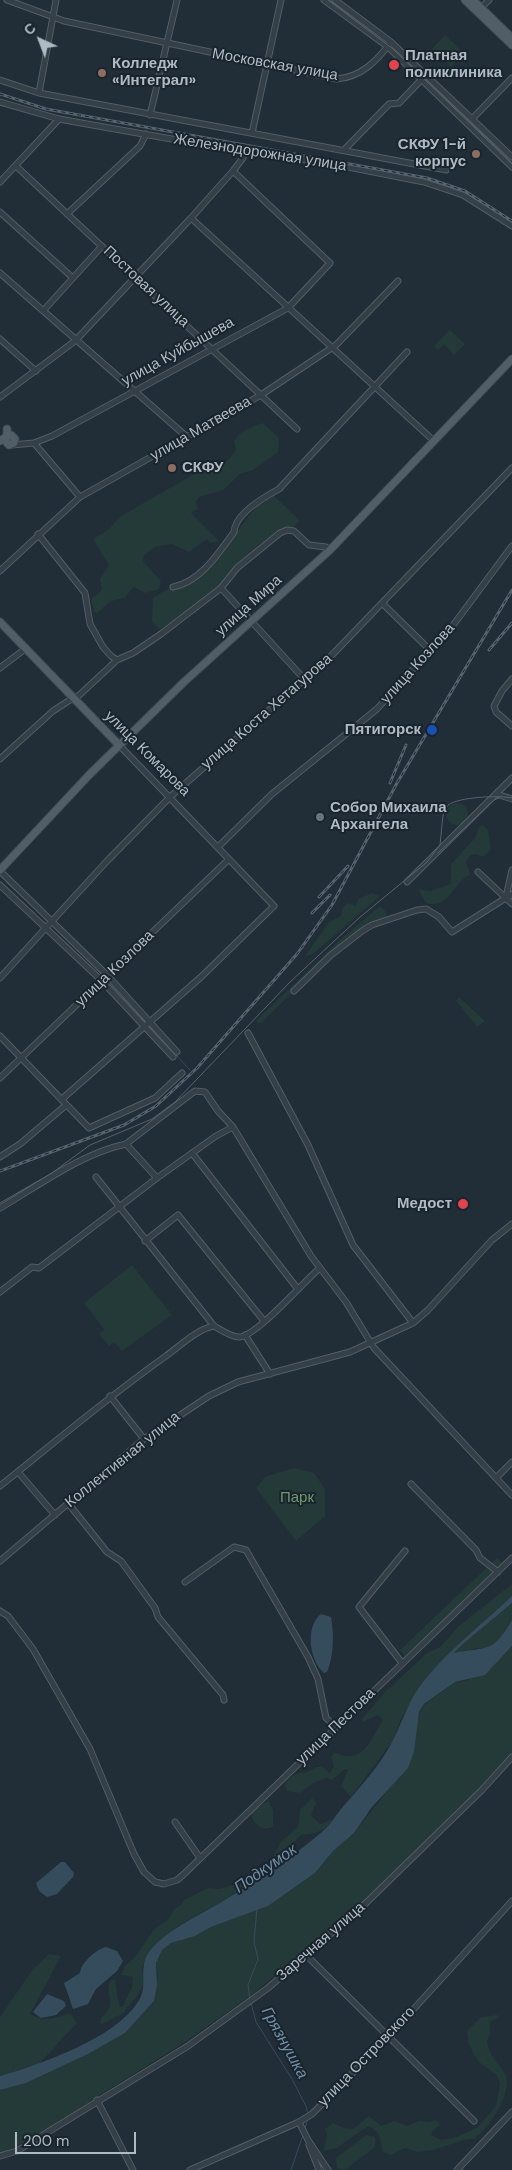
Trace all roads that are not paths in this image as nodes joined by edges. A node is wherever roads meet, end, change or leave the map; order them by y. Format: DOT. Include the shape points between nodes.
graph roads {
  1 [pos="7,0"];
  2 [pos="56,0"];
  3 [pos="177,0"];
  4 [pos="281,0"];
  5 [pos="324,0"];
  6 [pos="334,0"];
  7 [pos="465,0"];
  8 [pos="473,0"];
  9 [pos="489,0"];
  10 [pos="481,8"];
  11 [pos="52,16"];
  12 [pos="512,38"];
  13 [pos="167,44"];
  14 [pos="390,44"];
  15 [pos="512,45"];
  16 [pos="266,66"];
  17 [pos="512,78"];
  18 [pos="0,80"];
  19 [pos="422,80"];
  20 [pos="39,93"];
  21 [pos="0,102"];
  22 [pos="150,115"];
  23 [pos="472,118"];
  24 [pos="60,119"];
  25 [pos="252,133"];
  26 [pos="146,134"];
  27 [pos="344,150"];
  28 [pos="245,152"];
  29 [pos="512,157"];
  30 [pos="16,166"];
  31 [pos="512,167"];
  32 [pos="446,170"];
  33 [pos="233,171"];
  34 [pos="0,182"];
  35 [pos="0,212"];
  36 [pos="68,214"];
  37 [pos="192,218"];
  38 [pos="512,226"];
  39 [pos="102,246"];
  40 [pos="0,273"];
  41 [pos="74,278"];
  42 [pos="137,278"];
  43 [pos="398,281"];
  44 [pos="288,308"];
  45 [pos="43,311"];
  46 [pos="0,339"];
  47 [pos="75,341"];
  48 [pos="213,348"];
  49 [pos="332,348"];
  50 [pos="407,352"];
  51 [pos="512,359"];
  52 [pos="36,371"];
  53 [pos="375,387"];
  54 [pos="134,392"];
  55 [pos="261,395"];
  56 [pos="0,397"];
  57 [pos="3,427"];
  58 [pos="297,429"];
  59 [pos="187,437"];
  60 [pos="8,441"];
  61 [pos="434,441"];
  62 [pos="34,443"];
  63 [pos="512,468"];
  64 [pos="80,497"];
  65 [pos="38,534"];
  66 [pos="512,546"];
  67 [pos="330,550"];
  68 [pos="0,570"];
  69 [pos="173,587"];
  70 [pos="221,588"];
  71 [pos="383,604"];
  72 [pos="0,622"];
  73 [pos="251,622"];
  74 [pos="25,649"];
  75 [pos="431,652"];
  76 [pos="117,660"];
  77 [pos="0,668"];
  78 [pos="512,679"];
  79 [pos="306,681"];
  80 [pos="73,699"];
  81 [pos="512,726"];
  82 [pos="119,745"];
  83 [pos="0,759"];
  84 [pos="512,778"];
  85 [pos="496,794"];
  86 [pos="170,797"];
  87 [pos="512,800"];
  88 [pos="218,847"];
  89 [pos="229,859"];
  90 [pos="512,870"];
  91 [pos="0,871"];
  92 [pos="478,872"];
  93 [pos="407,882"];
  94 [pos="0,885"];
  95 [pos="509,896"];
  96 [pos="512,904"];
  97 [pos="49,924"];
  98 [pos="0,978"];
  99 [pos="105,978"];
  100 [pos="294,991"];
  101 [pos="148,1025"];
  102 [pos="248,1033"];
  103 [pos="0,1036"];
  104 [pos="177,1052"];
  105 [pos="173,1057"];
  106 [pos="21,1058"];
  107 [pos="182,1073"];
  108 [pos="0,1078"];
  109 [pos="62,1099"];
  110 [pos="65,1106"];
  111 [pos="233,1127"];
  112 [pos="126,1144"];
  113 [pos="192,1153"];
  114 [pos="0,1157"];
  115 [pos="96,1177"];
  116 [pos="157,1178"];
  117 [pos="119,1206"];
  118 [pos="0,1208"];
  119 [pos="512,1224"];
  120 [pos="145,1241"];
  121 [pos="320,1268"];
  122 [pos="297,1288"];
  123 [pos="0,1292"];
  124 [pos="264,1321"];
  125 [pos="413,1323"];
  126 [pos="214,1326"];
  127 [pos="245,1335"];
  128 [pos="371,1343"];
  129 [pos="270,1374"];
  130 [pos="110,1396"];
  131 [pos="144,1439"];
  132 [pos="512,1462"];
  133 [pos="18,1472"];
  134 [pos="496,1478"];
  135 [pos="411,1484"];
  136 [pos="0,1486"];
  137 [pos="512,1495"];
  138 [pos="68,1503"];
  139 [pos="55,1515"];
  140 [pos="405,1551"];
  141 [pos="512,1558"];
  142 [pos="0,1560"];
  143 [pos="498,1572"];
  144 [pos="185,1582"];
  145 [pos="0,1611"];
  146 [pos="402,1663"];
  147 [pos="224,1700"];
  148 [pos="336,1727"];
  149 [pos="512,1757"];
  150 [pos="175,1822"];
  151 [pos="200,1858"];
  152 [pos="512,1901"];
  153 [pos="305,1954"];
  154 [pos="390,2035"];
  155 [pos="97,2100"];
  156 [pos="512,2112"];
  157 [pos="301,2121"];
  158 [pos="474,2121"];
  159 [pos="308,2140"];
  160 [pos="0,2156"];
  161 [pos="133,2170"];
  162 [pos="190,2170"];
  163 [pos="319,2170"];
  164 [pos="328,2170"];
  165 [pos="457,2170"];
  1 -- 11 [label="street, Московская улица"];
  2 -- 11 [label="street"];
  3 -- 13 [label="street"];
  4 -- 16 [label="street"];
  5 -- 14 [label="street"];
  6 -- 14 [label="street"];
  7 -- 15 [label="main road"];
  8 -- 10 [label="main road"];
  9 -- 10 [label="street"];
  10 -- 12 [label="main road"];
  11 -- 13 [label="street, Московская улица"];
  11 -- 20 [label="street"];
  13 -- 16 [label="street, Московская улица"];
  13 -- 22 [label="street"];
  14 -- 16 [label="street, Московская улица" via="363,72 351,78 337,79"];
  14 -- 19 [label="street"];
  14 -- 23 [label="street"];
  16 -- 25 [label="street"];
  17 -- 23 [label="street"];
  18 -- 20 [label="street, Железнодорожная улица"];
  19 -- 27 [label="street" via="399,103 389,104"];
  19 -- 31 [label="street"];
  20 -- 22 [label="street, Железнодорожная улица"];
  21 -- 24 [label="street, Железнодорожная улица"];
  22 -- 25 [label="street, Железнодорожная улица"];
  23 -- 29 [label="street"];
  24 -- 26 [label="street, Железнодорожная улица"];
  24 -- 30 [label="street"];
  25 -- 27 [label="street, Железнодорожная улица"];
  26 -- 28 [label="street, Железнодорожная улица"];
  26 -- 36 [label="street" via="140,146"];
  27 -- 32 [label="street, Железнодорожная улица"];
  28 -- 33 [label="street"];
  28 -- 38 [label="street, Железнодорожная улица" via="323,162 444,187 484,206"];
  30 -- 34 [label="street"];
  30 -- 36 [label="street, Постовая улица"];
  33 -- 37 [label="street"];
  33 -- 44 [label="street, улица Куйбышева" via="330,264"];
  35 -- 41 [label="street"];
  36 -- 39 [label="street, Постовая улица"];
  37 -- 42 [label="street"];
  37 -- 44 [label="street"];
  39 -- 41 [label="street"];
  39 -- 42 [label="street, Постовая улица"];
  40 -- 45 [label="street"];
  41 -- 45 [label="street"];
  42 -- 47 [label="street"];
  42 -- 48 [label="street, Постовая улица"];
  43 -- 49 [label="street, улица Матвеева"];
  44 -- 48 [label="street, улица Куйбышева"];
  44 -- 49 [label="street"];
  45 -- 47 [label="street"];
  46 -- 52 [label="street"];
  47 -- 52 [label="street"];
  47 -- 54 [label="street"];
  48 -- 54 [label="street, улица Куйбышева"];
  48 -- 55 [label="street, Постовая улица"];
  49 -- 53 [label="street"];
  49 -- 55 [label="street, улица Матвеева"];
  50 -- 53 [label="street"];
  51 -- 61 [label="main road, улица Мира"];
  52 -- 56 [label="street"];
  53 -- 61 [label="street"];
  53 -- 69 [label="street" via="279,489 256,501 234,525 234,532 206,567"];
  54 -- 59 [label="street"];
  54 -- 62 [label="street, улица Куйбышева"];
  55 -- 58 [label="street, Постовая улица"];
  55 -- 59 [label="street, улица Матвеева"];
  57 -- 60 [label="main road"];
  59 -- 64 [label="street, улица Матвеева"];
  60 -- 62 [label="street, улица Куйбышева"];
  61 -- 67 [label="main road, улица Мира"];
  62 -- 64 [label="street"];
  63 -- 71 [label="street, улица Коста Хетагурова"];
  64 -- 65 [label="street, улица Матвеева"];
  65 -- 68 [label="street, улица Матвеева"];
  65 -- 76 [label="street" via="85,594 90,624 103,647"];
  66 -- 75 [label="street, улица Козлова"];
  67 -- 70 [label="street" via="308,545 294,531 287,530 237,568"];
  67 -- 73 [label="main road, улица Мира"];
  70 -- 73 [label="street"];
  70 -- 76 [label="street" via="161,634"];
  71 -- 75 [label="street"];
  71 -- 79 [label="street, улица Коста Хетагурова"];
  72 -- 74 [label="main road, улица Комарова"];
  73 -- 79 [label="street"];
  73 -- 82 [label="main road, улица Мира"];
  74 -- 77 [label="street"];
  74 -- 80 [label="main road, улица Комарова"];
  75 -- 88 [label="street, улица Козлова" via="359,726 272,794"];
  76 -- 80 [label="street"];
  78 -- 81 [label="street" via="496,702 495,709"];
  79 -- 86 [label="street, улица Коста Хетагурова"];
  80 -- 82 [label="main road, улица Комарова"];
  80 -- 83 [label="street" via="53,711"];
  82 -- 86 [label="street, улица Комарова"];
  82 -- 91 [label="main road, улица Мира"];
  84 -- 85 [label="street"];
  85 -- 87 [label="street"];
  85 -- 93 [label="street"];
  86 -- 88 [label="street, улица Комарова"];
  86 -- 97 [label="street, улица Коста Хетагурова"];
  88 -- 89 [label="street, улица Комарова"];
  89 -- 99 [label="street, улица Козлова"];
  89 -- 101 [label="street, улица Комарова" via="274,906"];
  90 -- 95 [label="street"];
  91 -- 97 [label="street"];
  92 -- 95 [label="street"];
  94 -- 97 [label="street"];
  95 -- 96 [label="street"];
  95 -- 100 [label="street" via="452,932 440,917 426,910 372,925 331,956"];
  97 -- 98 [label="street, улица Коста Хетагурова"];
  97 -- 99 [label="street"];
  97 -- 99 [label="street"];
  99 -- 101 [label="street"];
  99 -- 106 [label="street, улица Козлова"];
  101 -- 104 [label="street"];
  101 -- 105 [label="street"];
  101 -- 109 [label="street"];
  102 -- 125 [label="street" via="308,1145 353,1245"];
  103 -- 106 [label="street"];
  106 -- 108 [label="street, улица Козлова"];
  106 -- 109 [label="street"];
  107 -- 110 [label="street" via="155,1098 89,1128"];
  109 -- 110 [label="street"];
  110 -- 114 [label="street"];
  111 -- 112 [label="street" via="200,1090"];
  111 -- 113 [label="street"];
  111 -- 121 [label="street"];
  112 -- 116 [label="street"];
  112 -- 118 [label="street" via="83,1159"];
  113 -- 116 [label="street"];
  113 -- 122 [label="street"];
  115 -- 117 [label="street"];
  116 -- 117 [label="street"];
  117 -- 120 [label="street"];
  117 -- 123 [label="street" via="39,1268 32,1266"];
  119 -- 125 [label="street, Коллективная улица" via="492,1240"];
  120 -- 124 [label="street" via="178,1215"];
  120 -- 126 [label="street"];
  121 -- 122 [label="street"];
  121 -- 128 [label="street"];
  122 -- 124 [label="street"];
  124 -- 127 [label="street"];
  125 -- 128 [label="street, Коллективная улица"];
  126 -- 127 [label="street" via="237,1337"];
  126 -- 130 [label="street"];
  127 -- 129 [label="street"];
  128 -- 129 [label="street, Коллективная улица" via="326,1360"];
  128 -- 134 [label="street"];
  129 -- 131 [label="street, Коллективная улица" via="219,1390"];
  130 -- 131 [label="street"];
  130 -- 133 [label="street"];
  131 -- 138 [label="street, Коллективная улица"];
  132 -- 134 [label="street"];
  133 -- 136 [label="street"];
  133 -- 139 [label="street"];
  134 -- 137 [label="street"];
  135 -- 143 [label="street" via="476,1550 480,1558"];
  138 -- 139 [label="street, Коллективная улица"];
  138 -- 147 [label="street" via="106,1552 121,1561 158,1617"];
  139 -- 142 [label="street, Коллективная улица"];
  140 -- 146 [label="street" via="359,1607"];
  141 -- 143 [label="street, улица Пестова"];
  143 -- 146 [label="street, улица Пестова"];
  144 -- 148 [label="street" via="234,1547 246,1550 308,1657 322,1691 326,1718"];
  145 -- 151 [label="street, улица Пестова" via="8,1616 33,1649 90,1749 144,1872 155,1882 164,1884 177,1880"];
  146 -- 148 [label="street, улица Пестова"];
  148 -- 151 [label="street, улица Пестова"];
  149 -- 153 [label="street, Заречная улица" via="366,1903"];
  150 -- 151 [label="street"];
  152 -- 154 [label="street, улица Островского"];
  153 -- 154 [label="street"];
  153 -- 155 [label="street, Заречная улица" via="247,2003 188,2046"];
  154 -- 157 [label="street, улица Островского" via="312,2114"];
  154 -- 158 [label="street"];
  155 -- 160 [label="street, Заречная улица" via="17,2150"];
  155 -- 161 [label="street"];
  156 -- 165 [label="street"];
  157 -- 159 [label="street"];
  157 -- 162 [label="street, улица Островского"];
  159 -- 163 [label="street"];
  159 -- 164 [label="street"];
}
